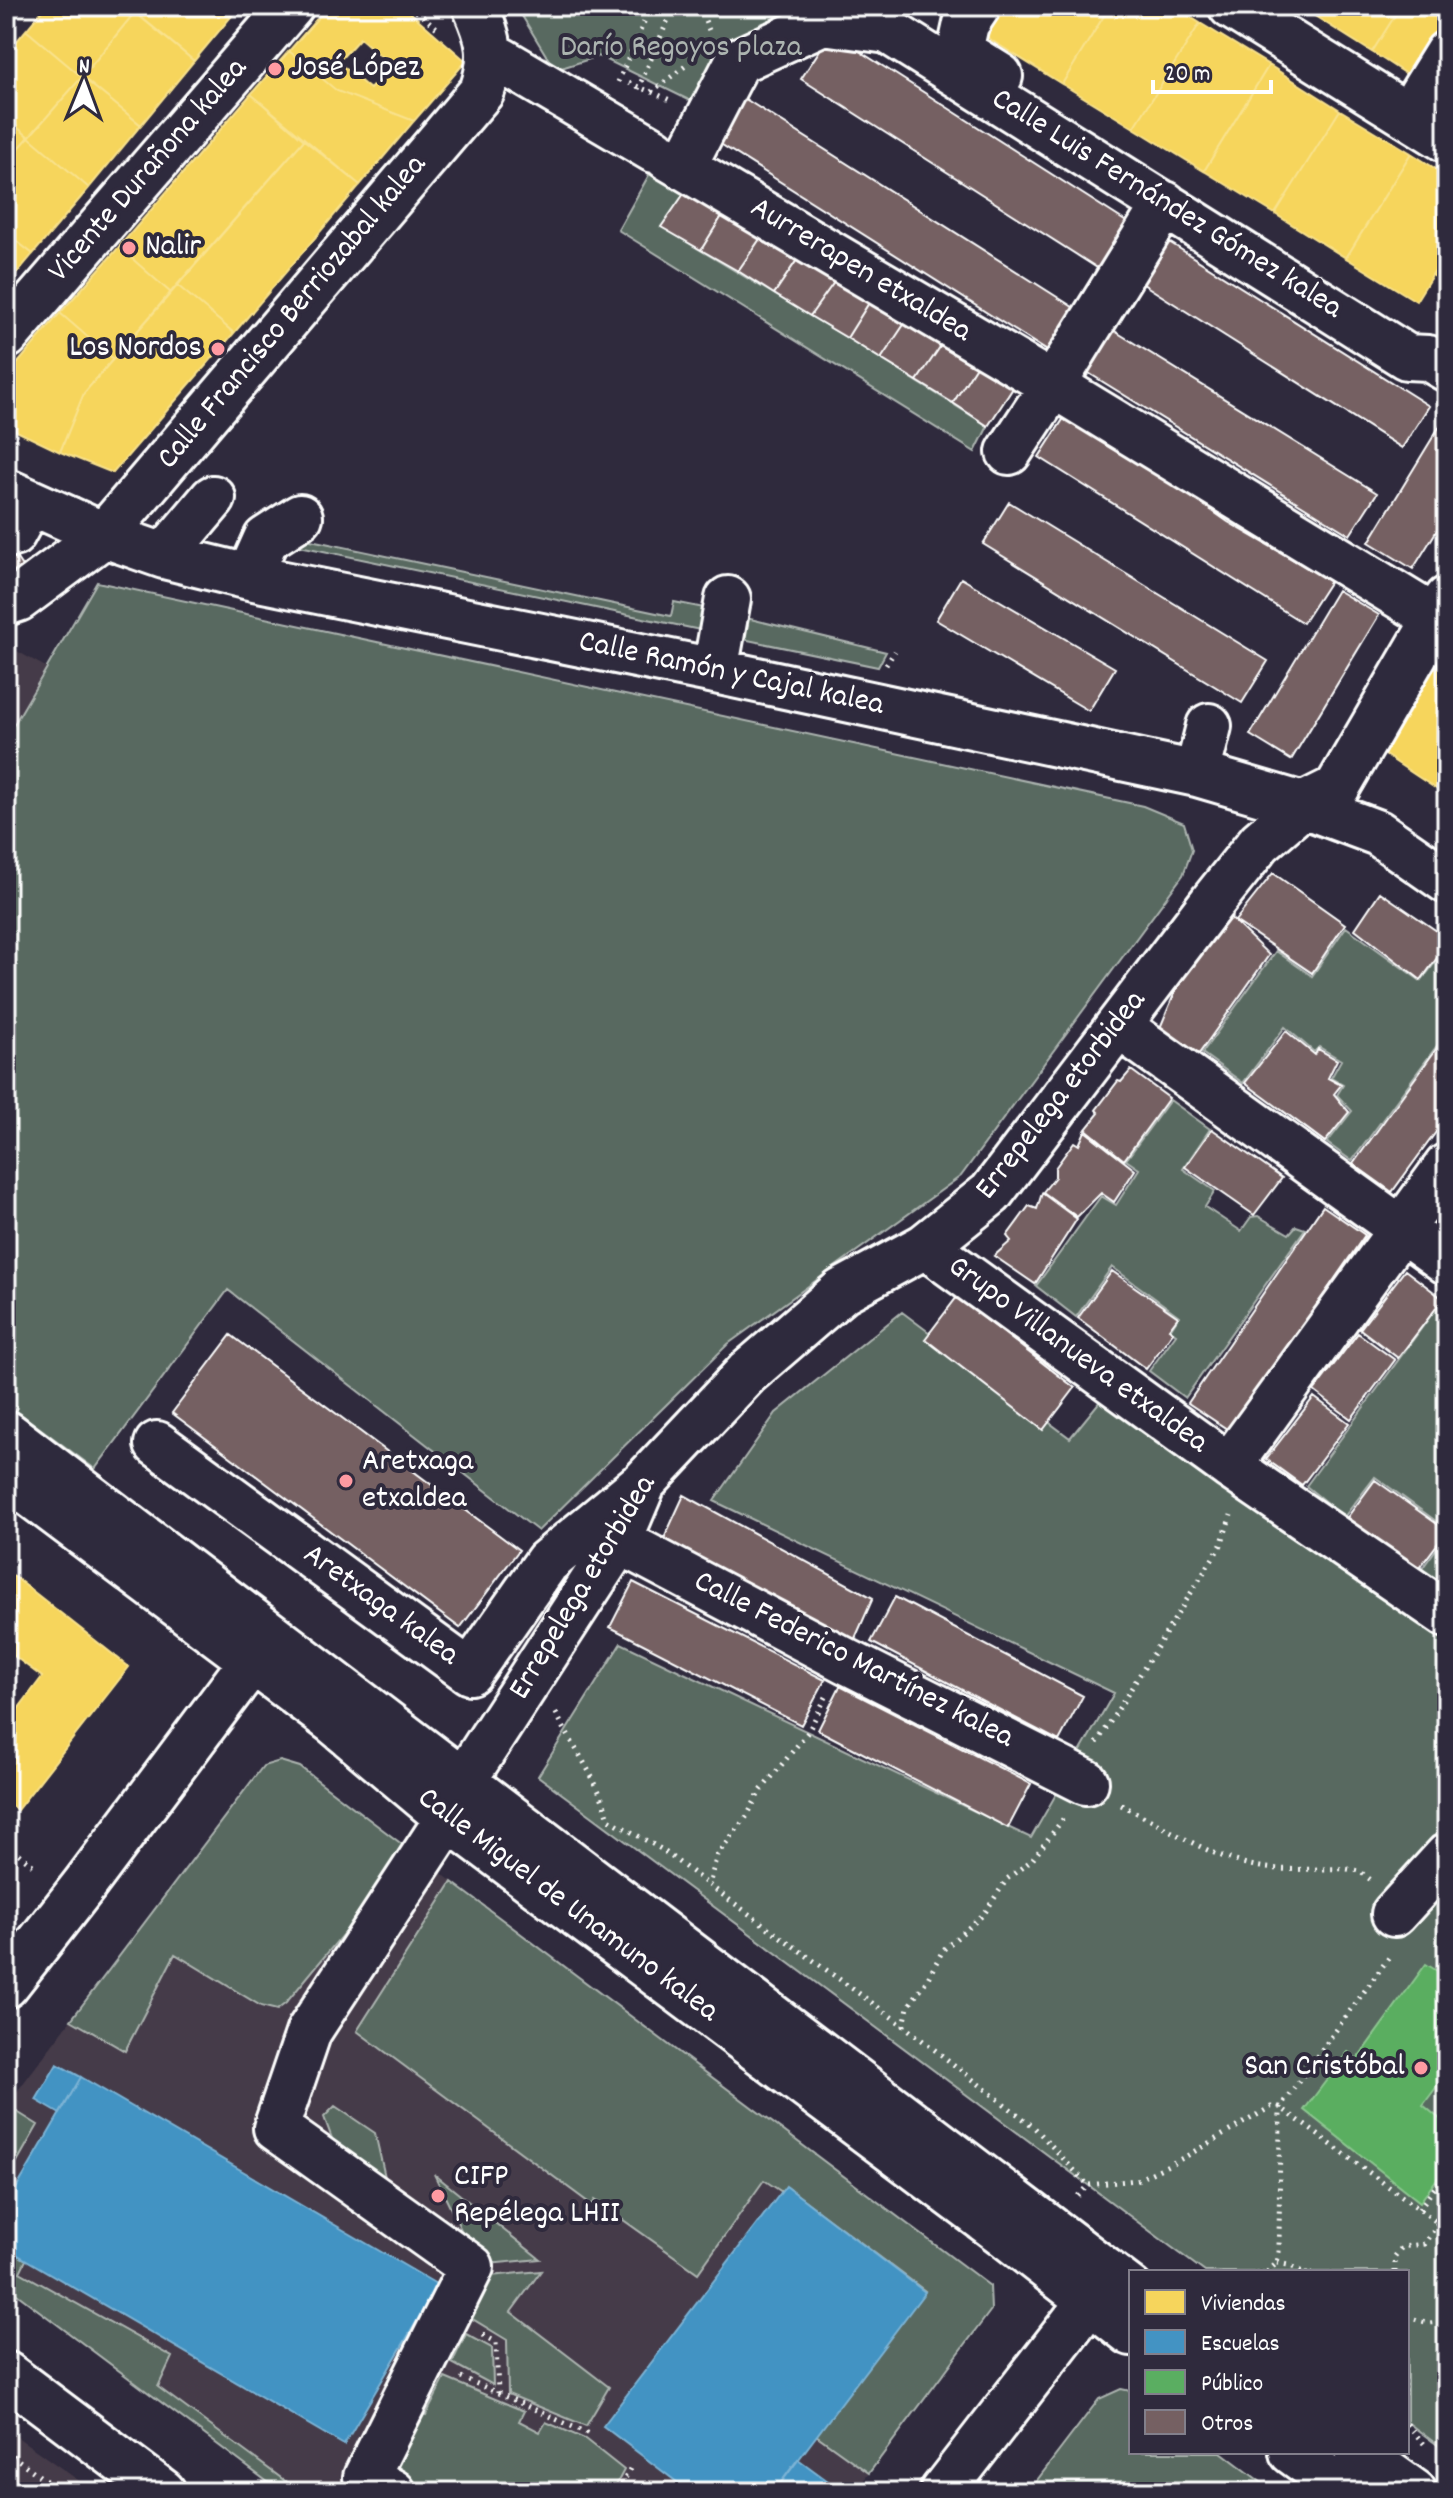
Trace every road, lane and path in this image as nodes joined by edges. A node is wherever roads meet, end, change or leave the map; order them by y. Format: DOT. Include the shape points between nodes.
graph roads {
  1 [pos="291,6"];
  2 [pos="475,6"];
  3 [pos="651,6"];
  4 [pos="674,6"];
  5 [pos="699,6"];
  6 [pos="978,6"];
  7 [pos="1231,6"];
  8 [pos="713,40"];
  9 [pos="1447,53"];
  10 [pos="699,56"];
  11 [pos="606,74"];
  12 [pos="619,79"];
  13 [pos="494,84"];
  14 [pos="638,87"];
  15 [pos="1421,95"];
  16 [pos="1447,140"];
  17 [pos="668,158"];
  18 [pos="1165,204"];
  19 [pos="6,336"];
  20 [pos="1447,338"];
  21 [pos="1447,369"];
  22 [pos="1053,385"];
  23 [pos="1009,452"];
  24 [pos="213,498"];
  25 [pos="14,510"];
  26 [pos="300,517"];
  27 [pos="104,535"];
  28 [pos="164,556"];
  29 [pos="249,577"];
  30 [pos="728,599"];
  31 [pos="6,603"];
  32 [pos="1441,609"];
  33 [pos="715,671"];
  34 [pos="1209,726"];
  35 [pos="1197,774"];
  36 [pos="1303,805"];
  37 [pos="1447,881"];
  38 [pos="1119,1026"];
  39 [pos="1447,1166"];
  40 [pos="1403,1230"];
  41 [pos="925,1246"];
  42 [pos="1447,1262"];
  43 [pos="6,1433"];
  44 [pos="157,1444"];
  45 [pos="1237,1471"];
  46 [pos="6,1476"];
  47 [pos="644,1482"];
  48 [pos="619,1541"];
  49 [pos="1447,1615"];
  50 [pos="262,1647"];
  51 [pos="832,1686"];
  52 [pos="554,1709"];
  53 [pos="1101,1777"];
  54 [pos="456,1799"];
  55 [pos="1063,1819"];
  56 [pos="6,1844"];
  57 [pos="1447,1856"];
  58 [pos="34,1866"];
  59 [pos="709,1885"];
  60 [pos="1390,1915"];
  61 [pos="6,1985"];
  62 [pos="904,2026"];
  63 [pos="1280,2107"];
  64 [pos="1447,2171"];
  65 [pos="1088,2185"];
  66 [pos="1070,2205"];
  67 [pos="1419,2209"];
  68 [pos="1447,2222"];
  69 [pos="1438,2223"];
  70 [pos="1277,2263"];
  71 [pos="1269,2270"];
  72 [pos="1283,2270"];
  73 [pos="1299,2270"];
  74 [pos="1395,2270"];
  75 [pos="1111,2289"];
  76 [pos="1409,2318"];
  77 [pos="1447,2321"];
  78 [pos="473,2329"];
  79 [pos="1129,2329"];
  80 [pos="450,2373"];
  81 [pos="6,2374"];
  82 [pos="498,2393"];
  83 [pos="591,2435"];
  84 [pos="6,2451"];
  85 [pos="1295,2454"];
  86 [pos="1361,2454"];
  87 [pos="632,2465"];
  88 [pos="61,2492"];
  89 [pos="163,2492"];
  90 [pos="393,2492"];
  91 [pos="618,2492"];
  92 [pos="942,2492"];
  93 [pos="1347,2492"];
  94 [pos="1414,2492"];
  1 -- 19 [label="street, Vicente Durañona kalea"];
  2 -- 13 [label="street"];
  3 -- 12 [label="path"];
  4 -- 14 [label="path"];
  5 -- 8 [label="path"];
  6 -- 20 [label="street, Calle Luis Fernández Gómez kalea" via="966,24 960,51 1404,325 1430,328"];
  7 -- 16 [label="street"];
  9 -- 15 [label="street"];
  10 -- 14 [label="path" via="651,92"];
  11 -- 12 [label="path"];
  12 -- 14 [label="path"];
  13 -- 17 [label="street, Aurrerapen etxaldea"];
  13 -- 27 [label="street, Calle Francisco Berriozabal kalea"];
  17 -- 18 [label="street, Calle Luis Fernández Gómez kalea" via="738,61 823,22 888,31"];
  17 -- 22 [label="street, Aurrerapen etxaldea"];
  18 -- 21 [label="street, Calle Luis Fernández Gómez kalea" via="1407,357 1428,358"];
  18 -- 22 [label="street"];
  22 -- 23 [label="street"];
  22 -- 32 [label="street, Aurrerapen etxaldea"];
  24 -- 28 [label="street"];
  25 -- 27 [label="street, Calle Ramón y Cajal kalea"];
  26 -- 29 [label="street" via="266,539"];
  27 -- 28 [label="street, Calle Ramón y Cajal kalea"];
  27 -- 31 [label="street, Calle Francisco Berriozabal kalea"];
  28 -- 29 [label="street, Calle Ramón y Cajal kalea"];
  29 -- 33 [label="street, Calle Ramón y Cajal kalea"];
  30 -- 33 [label="street"];
  32 -- 36 [label="street, Errepelega etorbidea" via="1337,788"];
  33 -- 35 [label="street, Calle Ramón y Cajal kalea"];
  34 -- 35 [label="street"];
  35 -- 36 [label="street, Calle Ramón y Cajal kalea"];
  36 -- 37 [label="street, Calle Ramón y Cajal kalea" via="1378,833"];
  36 -- 38 [label="street, Errepelega etorbidea" via="1260,842"];
  38 -- 40 [label="street"];
  38 -- 41 [label="street, Errepelega etorbidea" via="991,1193"];
  39 -- 40 [label="street, Grupo Villanueva etxaldea"];
  40 -- 42 [label="street"];
  40 -- 45 [label="street, Grupo Villanueva etxaldea"];
  41 -- 45 [label="street, Grupo Villanueva etxaldea"];
  41 -- 47 [label="street, Errepelega etorbidea" via="842,1291 747,1373"];
  43 -- 50 [label="street, Calle Miguel de Unamuno kalea"];
  44 -- 47 [label="street, Aretxaga kalea" via="470,1672 547,1562"];
  45 -- 49 [label="street, Grupo Villanueva etxaldea"];
  45 -- 53 [label="path" via="1221,1545"];
  46 -- 50 [label="street, Calle Miguel de Unamuno kalea"];
  47 -- 48 [label="street, Errepelega etorbidea"];
  48 -- 53 [label="street, Calle Federico Martínez kalea" via="846,1661"];
  48 -- 54 [label="street, Errepelega etorbidea"];
  50 -- 54 [label="street, Calle Miguel de Unamuno kalea"];
  50 -- 61 [label="street"];
  51 -- 59 [label="path" via="808,1732 717,1855"];
  52 -- 59 [label="path" via="601,1791 609,1819"];
  53 -- 60 [label="path" via="1194,1844 1225,1857 1256,1866 1359,1871"];
  54 -- 75 [label="street, Calle Miguel de Unamuno kalea"];
  54 -- 90 [label="street, Errepelega etorbidea" via="309,2031 276,2128 471,2267 366,2477"];
  55 -- 62 [label="path" via="1033,1859 1007,1879 984,1914 943,1950 908,2007"];
  56 -- 58 [label="path"];
  57 -- 60 [label="street"];
  59 -- 62 [label="path"];
  60 -- 63 [label="path"];
  62 -- 65 [label="path" via="1034,2127"];
  63 -- 65 [label="path" via="1271,2107 1137,2180"];
  63 -- 67 [label="path"];
  63 -- 70 [label="path"];
  64 -- 67 [label="path"];
  65 -- 66 [label="path"];
  67 -- 69 [label="path"];
  68 -- 69 [label="path"];
  69 -- 74 [label="path" via="1424,2244 1402,2247 1395,2256"];
  70 -- 71 [label="path"];
  70 -- 72 [label="path"];
  70 -- 73 [label="path"];
  75 -- 79 [label="street, Calle Miguel de Unamuno kalea"];
  75 -- 92 [label="street"];
  76 -- 77 [label="path"];
  78 -- 82 [label="path" via="496,2342"];
  80 -- 82 [label="path"];
  81 -- 89 [label="street"];
  82 -- 83 [label="path"];
  84 -- 88 [label="path"];
  85 -- 93 [label="street"];
  86 -- 94 [label="street"];
  87 -- 91 [label="path"];
}
